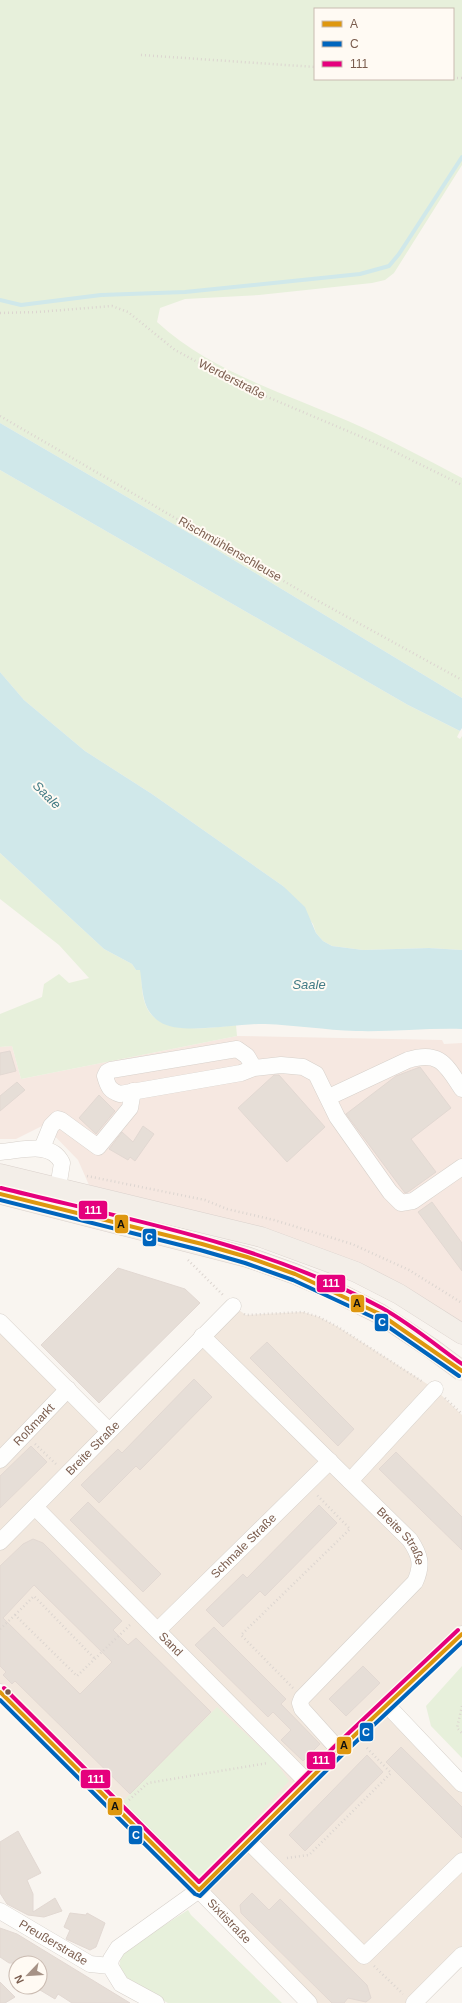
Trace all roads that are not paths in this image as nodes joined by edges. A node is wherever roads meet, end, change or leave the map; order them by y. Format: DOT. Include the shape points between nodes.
graph roads {
  1 [pos="254,1068"];
  2 [pos="462,1089"];
  3 [pos="133,1091"];
  4 [pos="329,1097"];
  5 [pos="42,1148"];
  6 [pos="0,1152"];
  7 [pos="462,1166"];
  8 [pos="0,1174"];
  9 [pos="58,1188"];
  10 [pos="0,1194"];
  11 [pos="233,1306"];
  12 [pos="0,1322"];
  13 [pos="455,1329"];
  14 [pos="202,1336"];
  15 [pos="462,1371"];
  16 [pos="68,1389"];
  17 [pos="435,1389"];
  18 [pos="109,1431"];
  19 [pos="0,1460"];
  20 [pos="330,1461"];
  21 [pos="350,1481"];
  22 [pos="35,1506"];
  23 [pos="0,1542"];
  24 [pos="158,1630"];
  25 [pos="462,1634"];
  26 [pos="0,1692"];
  27 [pos="387,1705"];
  28 [pos="339,1750"];
  29 [pos="307,1782"];
  30 [pos="462,1784"];
  31 [pos="248,1842"];
  32 [pos="462,1861"];
  33 [pos="199,1890"];
  34 [pos="0,1911"];
  35 [pos="462,1955"];
  36 [pos="110,1966"];
  37 [pos="411,2000"];
  38 [pos="156,2003"];
  39 [pos="310,2003"];
  1 -- 3 [label="street" via="241,1073"];
  1 -- 3 [label="street" via="247,1056 237,1049 107,1072 105,1076 112,1091 120,1094"];
  1 -- 4 [label="street" via="281,1065 303,1067 316,1074"];
  2 -- 4 [label="street" via="445,1064 434,1057 421,1056"];
  3 -- 5 [label="street" via="130,1108 98,1147 58,1119 51,1126"];
  4 -- 7 [label="street" via="337,1117 390,1192 401,1203 413,1201"];
  5 -- 6 [label="street"];
  5 -- 9 [label="street" via="54,1152 62,1163"];
  8 -- 9 [label="main road"];
  9 -- 13 [label="main road" via="262,1237 356,1272 399,1294"];
  10 -- 15 [label="main road, bridge" via="202,1244 295,1274 380,1314"];
  11 -- 14 [label="street, Breite Straße"];
  12 -- 16 [label="street"];
  14 -- 18 [label="street, Breite Straße"];
  14 -- 20 [label="street, Breite Straße"];
  16 -- 18 [label="street"];
  16 -- 19 [label="street, Roßmarkt"];
  17 -- 21 [label="street"];
  18 -- 22 [label="street, Breite Straße"];
  20 -- 21 [label="street, Breite Straße"];
  20 -- 24 [label="street, Schmale Straße"];
  21 -- 28 [label="street, Breite Straße" via="410,1540 418,1552 421,1563 420,1573 415,1582 302,1698 302,1709"];
  22 -- 23 [label="street, Breite Straße"];
  22 -- 24 [label="street, Sand"];
  24 -- 29 [label="street, Sand"];
  25 -- 27 [label="street, Sixtistraße"];
  26 -- 33 [label="street"];
  27 -- 28 [label="street, Sixtistraße"];
  27 -- 30 [label="street"];
  28 -- 29 [label="street, Sixtistraße"];
  29 -- 31 [label="street, Sixtistraße"];
  31 -- 32 [label="street" via="364,1956"];
  31 -- 33 [label="street, Sixtistraße"];
  33 -- 36 [label="street" via="118,1948"];
  33 -- 39 [label="street, Sixtistraße"];
  34 -- 36 [label="street, Preußerstraße" via="90,1964"];
  35 -- 37 [label="street"];
  36 -- 38 [label="street" via="121,1984"];
}
